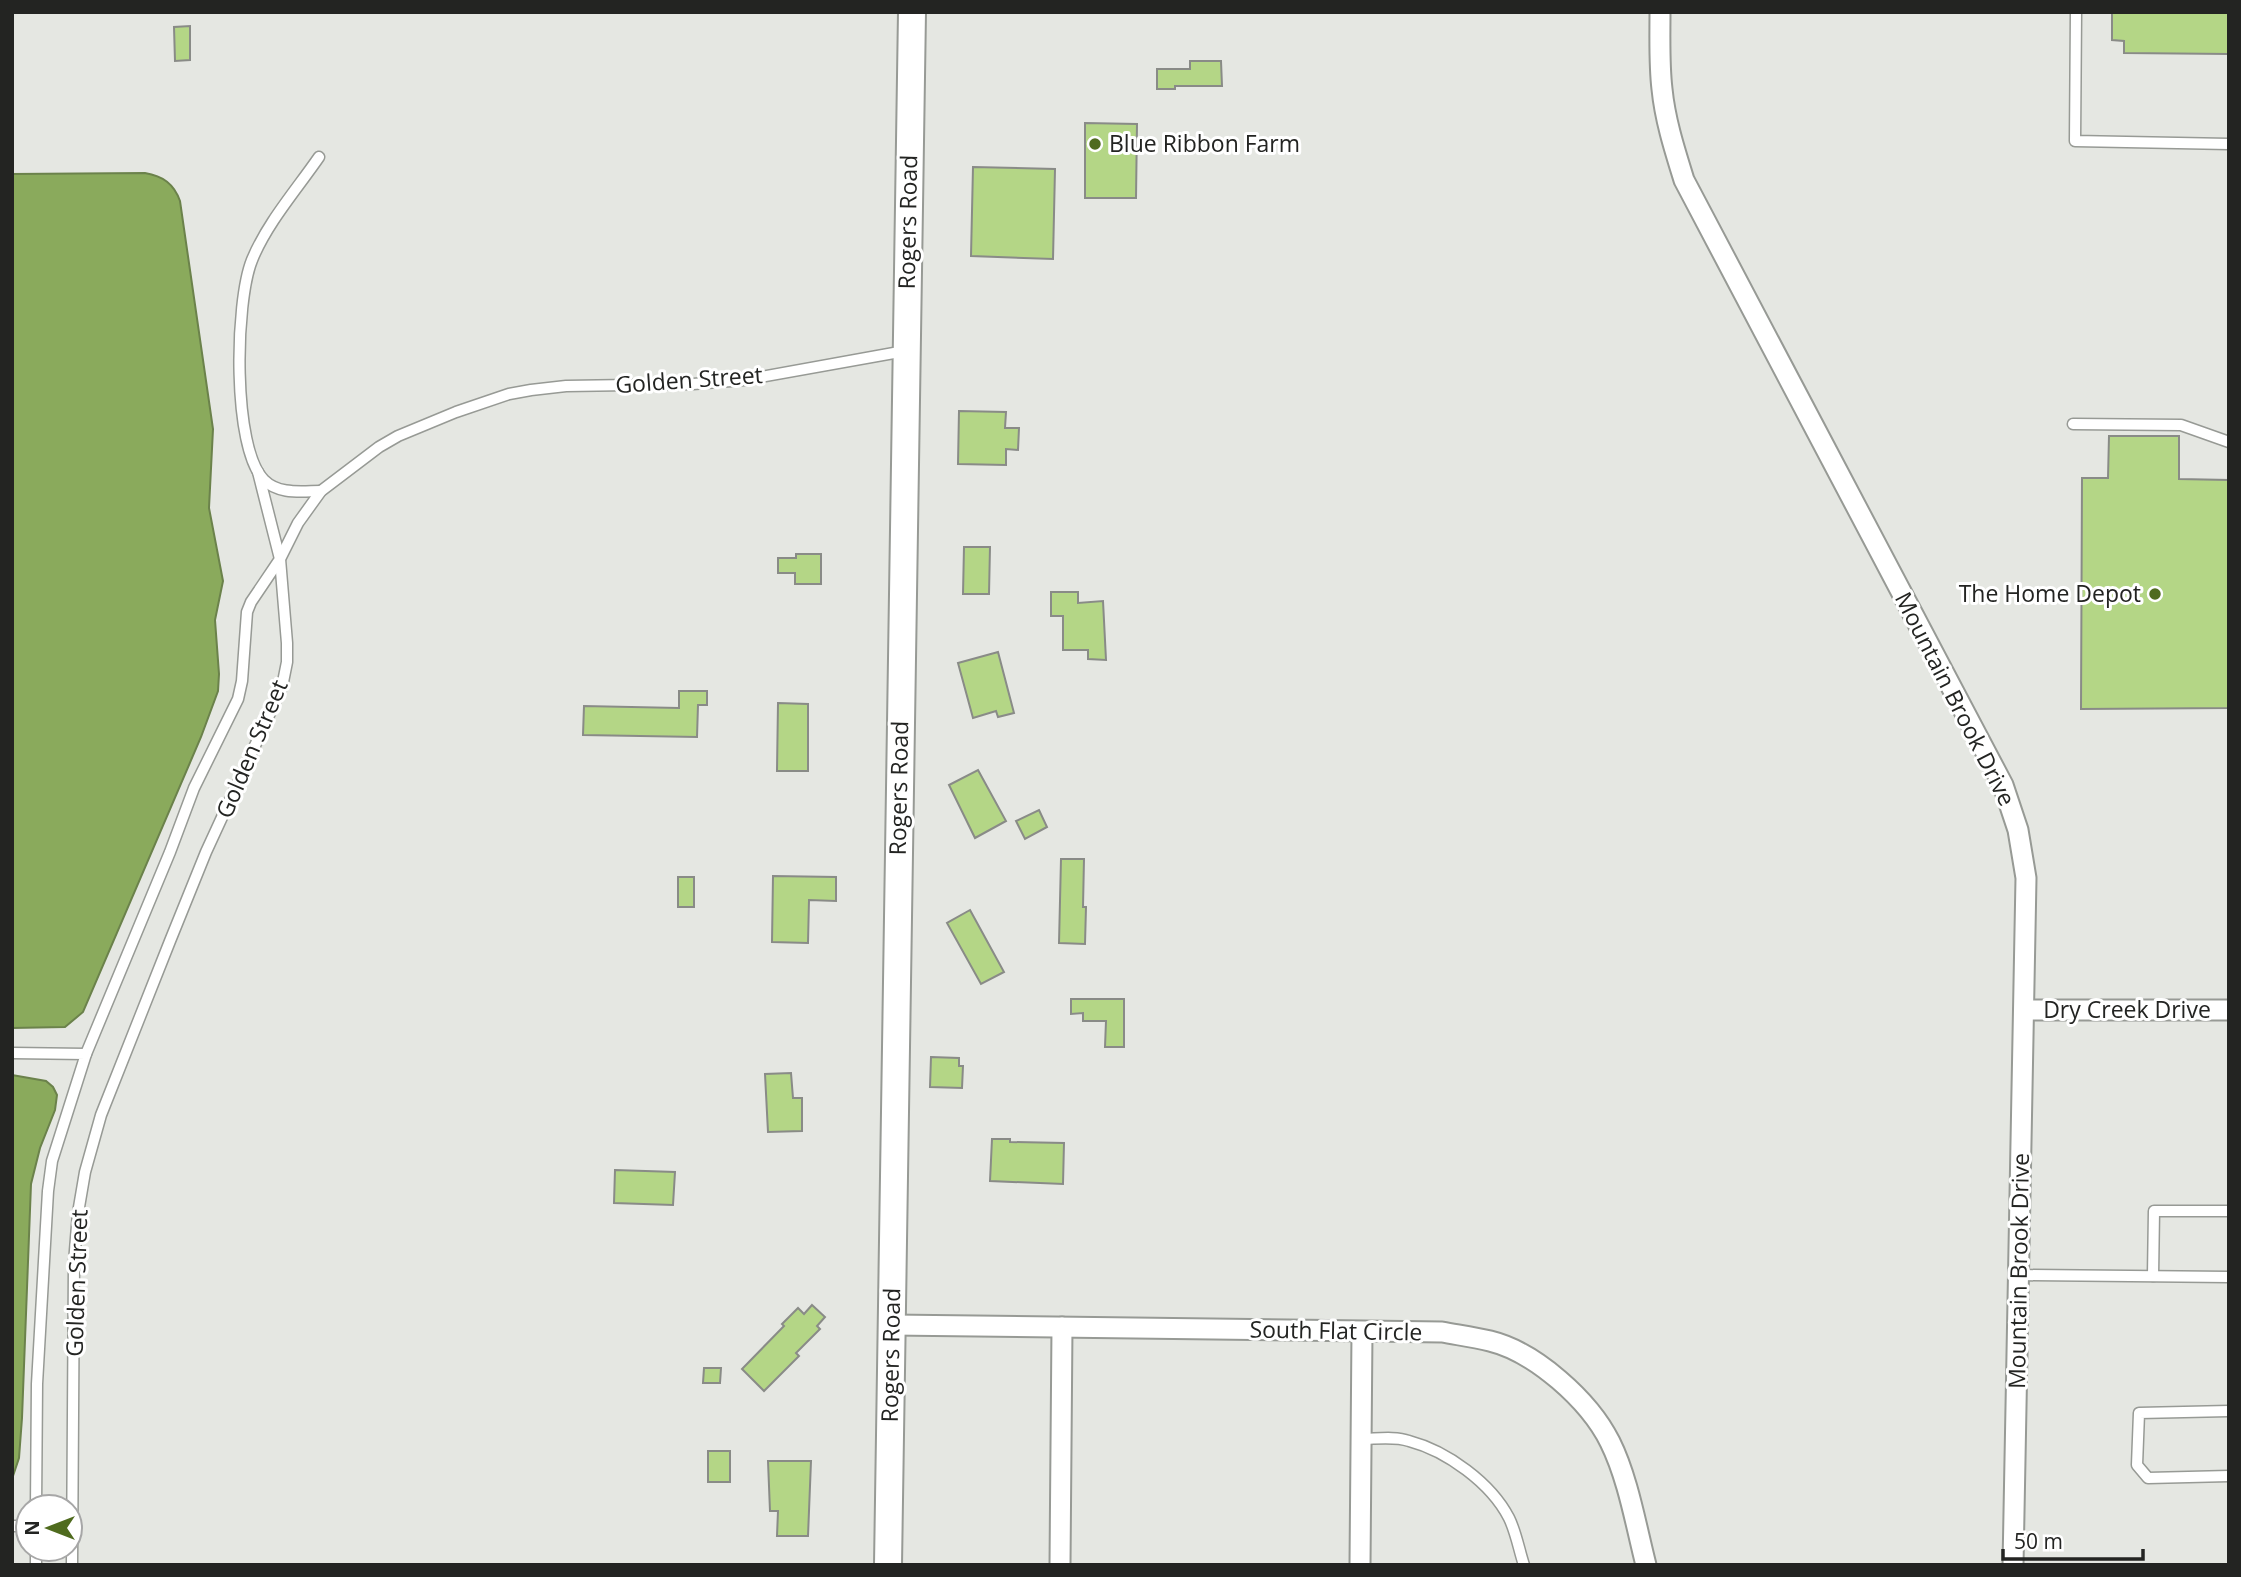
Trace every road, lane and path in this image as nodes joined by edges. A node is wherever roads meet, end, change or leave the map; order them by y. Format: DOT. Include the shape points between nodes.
graph roads {
  1 [pos="912,12"];
  2 [pos="1660,12"];
  3 [pos="2076,12"];
  4 [pos="2229,144"];
  5 [pos="320,157"];
  6 [pos="906,351"];
  7 [pos="2073,424"];
  8 [pos="2229,442"];
  9 [pos="258,472"];
  10 [pos="321,491"];
  11 [pos="280,559"];
  12 [pos="2024,1010"];
  13 [pos="2229,1010"];
  14 [pos="12,1053"];
  15 [pos="86,1054"];
  16 [pos="2229,1211"];
  17 [pos="2019,1275"];
  18 [pos="2154,1276"];
  19 [pos="2229,1277"];
  20 [pos="892,1325"];
  21 [pos="1062,1327"];
  22 [pos="1362,1332"];
  23 [pos="2229,1411"];
  24 [pos="1361,1439"];
  25 [pos="2229,1476"];
  26 [pos="36,1493"];
  27 [pos="72,1565"];
  28 [pos="888,1565"];
  29 [pos="1060,1565"];
  30 [pos="1360,1565"];
  31 [pos="1524,1565"];
  32 [pos="1646,1565"];
  33 [pos="2013,1565"];
  1 -- 6 [label="street, Rogers Road"];
  2 -- 12 [label="street, Mountain Brook Drive" via="1662,93 1684,180 2003,785 2018,830 2026,878"];
  3 -- 4 [label="lane" via="2075,141"];
  5 -- 9 [label="lane" via="258,247 244,288 241,379 247,442"];
  6 -- 10 [label="lane, Golden Street" via="744,380 566,386 509,394 398,436"];
  6 -- 20 [label="street, Rogers Road"];
  7 -- 8 [label="lane" via="2181,425"];
  9 -- 10 [label="lane" via="278,489"];
  9 -- 11 [label="lane"];
  10 -- 11 [label="lane, Golden Street"];
  11 -- 15 [label="lane, Golden Street" via="247,612 238,699 194,788"];
  11 -- 27 [label="lane, Golden Street" via="287,643 282,687 206,852 101,1115 85,1172 74,1263"];
  12 -- 13 [label="street, Dry Creek Drive"];
  12 -- 17 [label="street, Mountain Brook Drive"];
  14 -- 15 [label="lane"];
  15 -- 26 [label="lane, Golden Street" via="52,1161 48,1191"];
  16 -- 18 [label="lane" via="2154,1211"];
  17 -- 18 [label="lane"];
  17 -- 33 [label="street, Mountain Brook Drive"];
  18 -- 19 [label="lane"];
  20 -- 21 [label="street, South Flat Circle"];
  20 -- 28 [label="street, Rogers Road"];
  21 -- 22 [label="street, South Flat Circle"];
  21 -- 29 [label="street"];
  22 -- 24 [label="street"];
  22 -- 32 [label="street, South Flat Circle" via="1443,1332 1492,1342 1538,1362 1580,1400 1609,1441"];
  23 -- 25 [label="lane" via="2139,1413 2137,1465 2148,1478"];
  24 -- 30 [label="street"];
  24 -- 31 [label="lane" via="1408,1440 1461,1466 1488,1489 1510,1518"];
}
